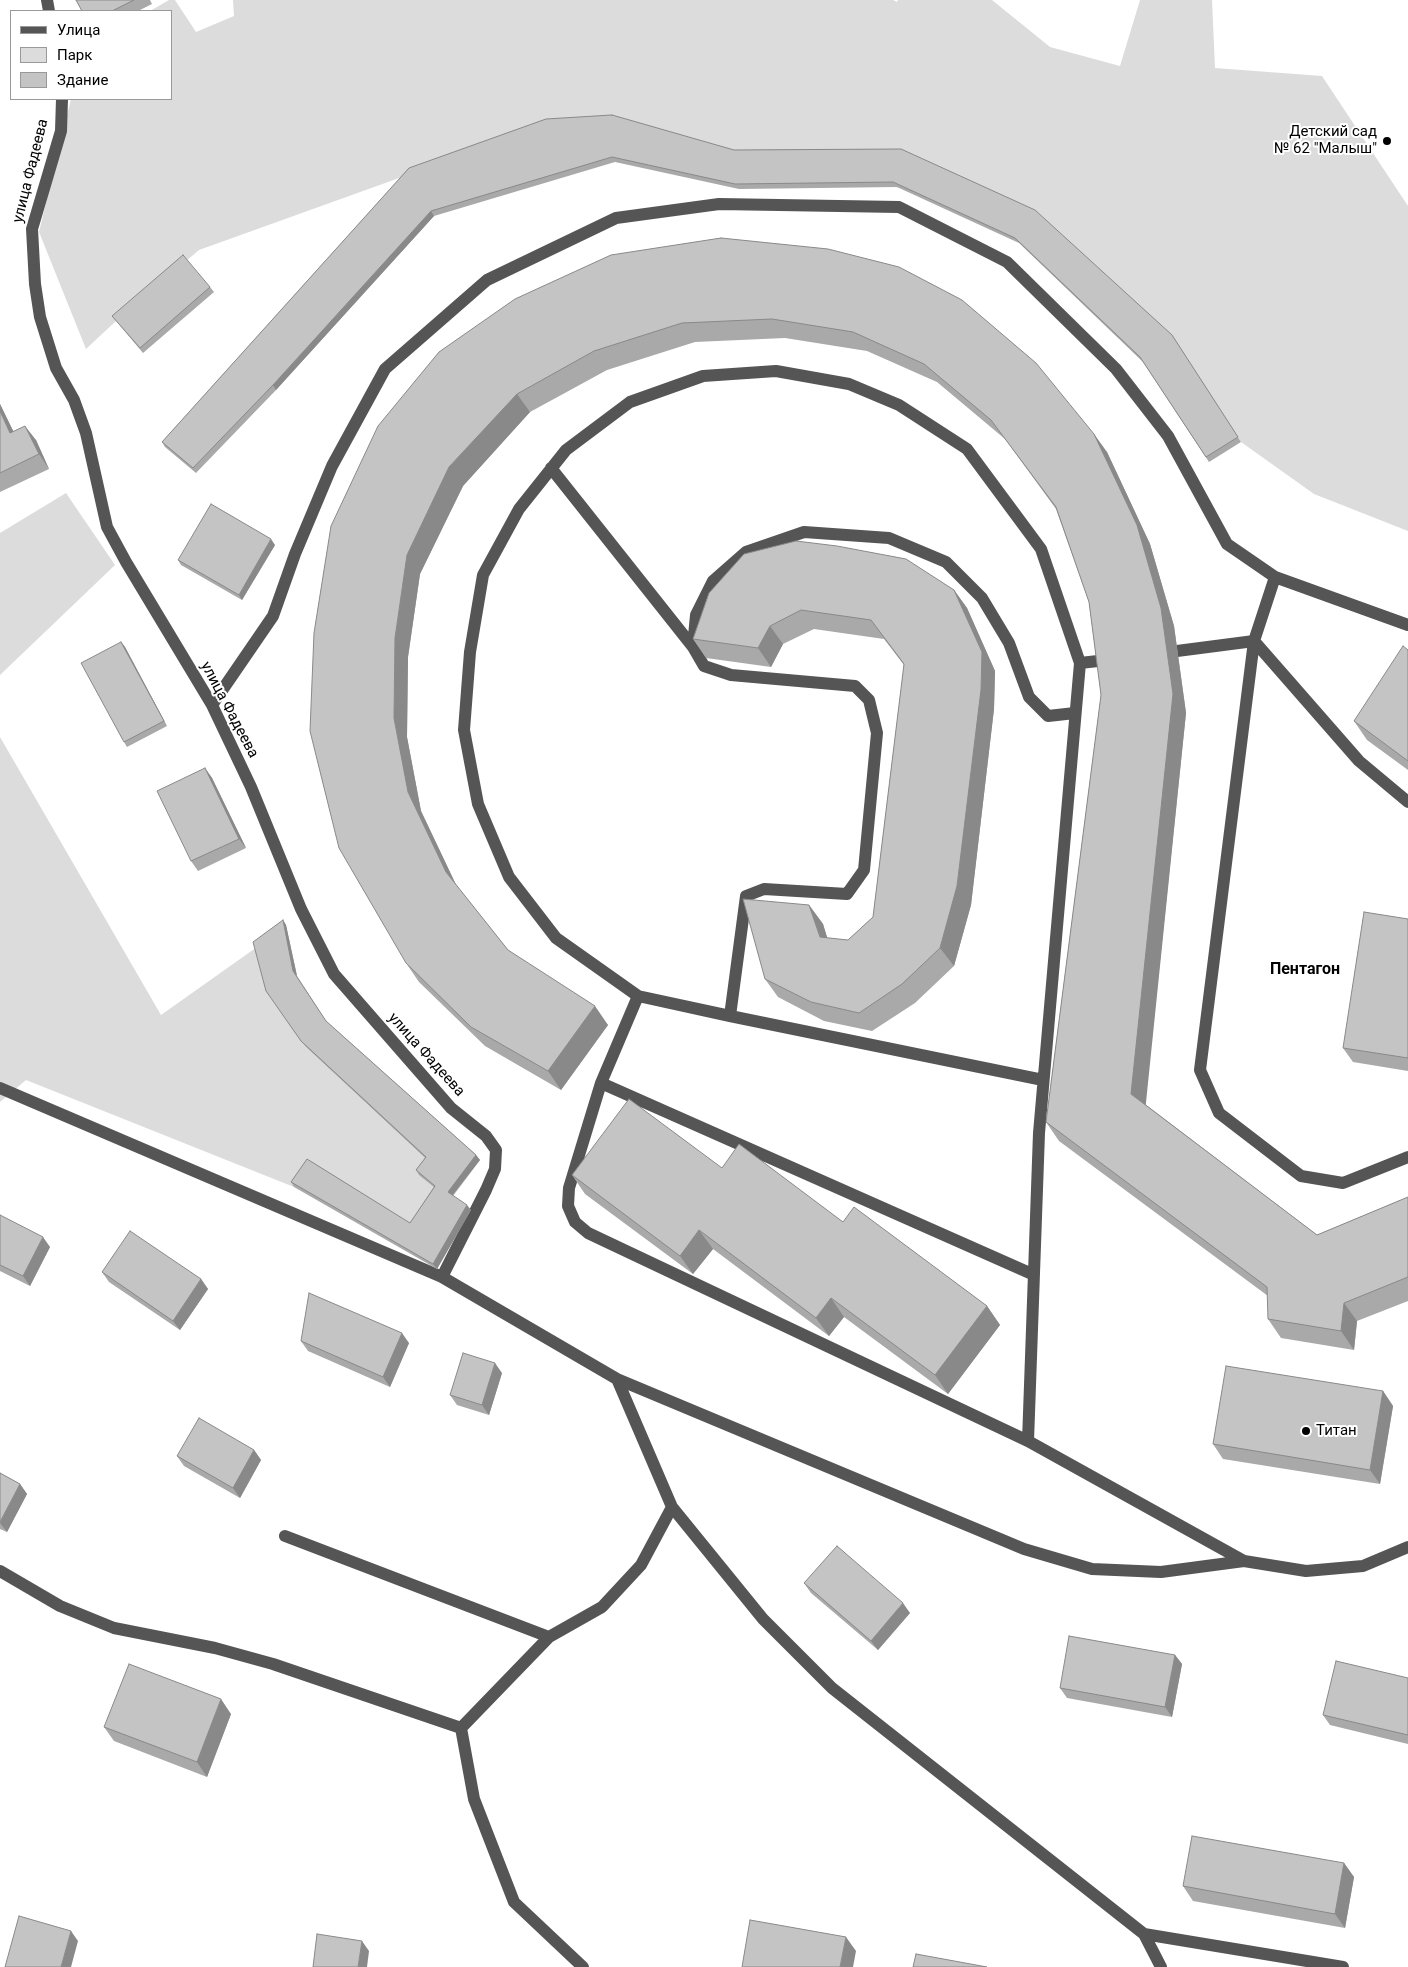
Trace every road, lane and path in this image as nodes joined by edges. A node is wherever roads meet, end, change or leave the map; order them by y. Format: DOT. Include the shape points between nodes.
graph roads {
  1 [pos="62,100"];
  2 [pos="551,468"];
  3 [pos="1275,577"];
  4 [pos="1408,626"];
  5 [pos="1254,641"];
  6 [pos="693,647"];
  7 [pos="1177,650"];
  8 [pos="1107,660"];
  9 [pos="1080,663"];
  10 [pos="212,705"];
  11 [pos="1075,713"];
  12 [pos="1408,802"];
  13 [pos="638,996"];
  14 [pos="730,1016"];
  15 [pos="1043,1080"];
  16 [pos="601,1082"];
  17 [pos="0,1088"];
  18 [pos="1408,1157"];
  19 [pos="1032,1274"];
  20 [pos="442,1277"];
  21 [pos="617,1379"];
  22 [pos="1028,1441"];
  23 [pos="672,1507"];
  24 [pos="285,1536"];
  25 [pos="1408,1547"];
  26 [pos="1244,1561"];
  27 [pos="0,1570"];
  28 [pos="549,1636"];
  29 [pos="461,1728"];
  30 [pos="1144,1934"];
  31 [pos="583,1967"];
  32 [pos="1161,1967"];
  33 [pos="1343,1967"];
  1 -- 10 [label="street, улица Фадеева" via="61,131 32,229 40,317 56,368 74,400 86,433 108,527"];
  2 -- 6 [label="street"];
  2 -- 9 [label="street" via="566,450 630,402 703,376 776,371 849,384 900,405 967,449 1041,549"];
  2 -- 13 [label="street" via="520,509 483,575 470,652 464,730 478,804 509,877 556,938"];
  3 -- 4 [label="street"];
  3 -- 5 [label="street"];
  3 -- 10 [label="street" via="1227,544 1168,436 1116,369 1007,262 899,207 719,204 616,218 487,280 386,369 332,466 295,554 274,616"];
  5 -- 7 [label="street"];
  5 -- 12 [label="street" via="1359,762"];
  5 -- 18 [label="street" via="1200,1070 1219,1113 1301,1176 1343,1183"];
  6 -- 11 [label="street" via="696,616 713,581 746,552 804,532 889,538 946,562 982,598 1009,643 1029,697 1048,716"];
  6 -- 14 [label="street" via="704,666 730,675 855,686 869,700 877,733 864,870 847,894 764,889 746,896"];
  8 -- 9 [label="street"];
  9 -- 11 [label="street"];
  10 -- 20 [label="street, улица Фадеева" via="251,787 301,909 334,974 451,1108 486,1136 496,1150 495,1169"];
  11 -- 15 [label="street"];
  13 -- 14 [label="street"];
  13 -- 16 [label="street"];
  14 -- 15 [label="street"];
  15 -- 19 [label="street"];
  16 -- 19 [label="street"];
  16 -- 22 [label="street" via="568,1188 568,1206 575,1222 588,1233"];
  17 -- 20 [label="street"];
  19 -- 22 [label="street"];
  20 -- 21 [label="street"];
  21 -- 23 [label="street"];
  21 -- 26 [label="street" via="1024,1549 1092,1570 1161,1572"];
  22 -- 26 [label="street"];
  23 -- 28 [label="street" via="641,1565 602,1608"];
  23 -- 30 [label="street" via="763,1619 832,1688"];
  24 -- 28 [label="street"];
  25 -- 26 [label="street" via="1363,1566 1306,1571"];
  27 -- 29 [label="street" via="60,1606 114,1628 215,1648 273,1664"];
  28 -- 29 [label="street"];
  29 -- 31 [label="street" via="474,1799 514,1902"];
  30 -- 32 [label="street"];
  30 -- 33 [label="street"];
}
